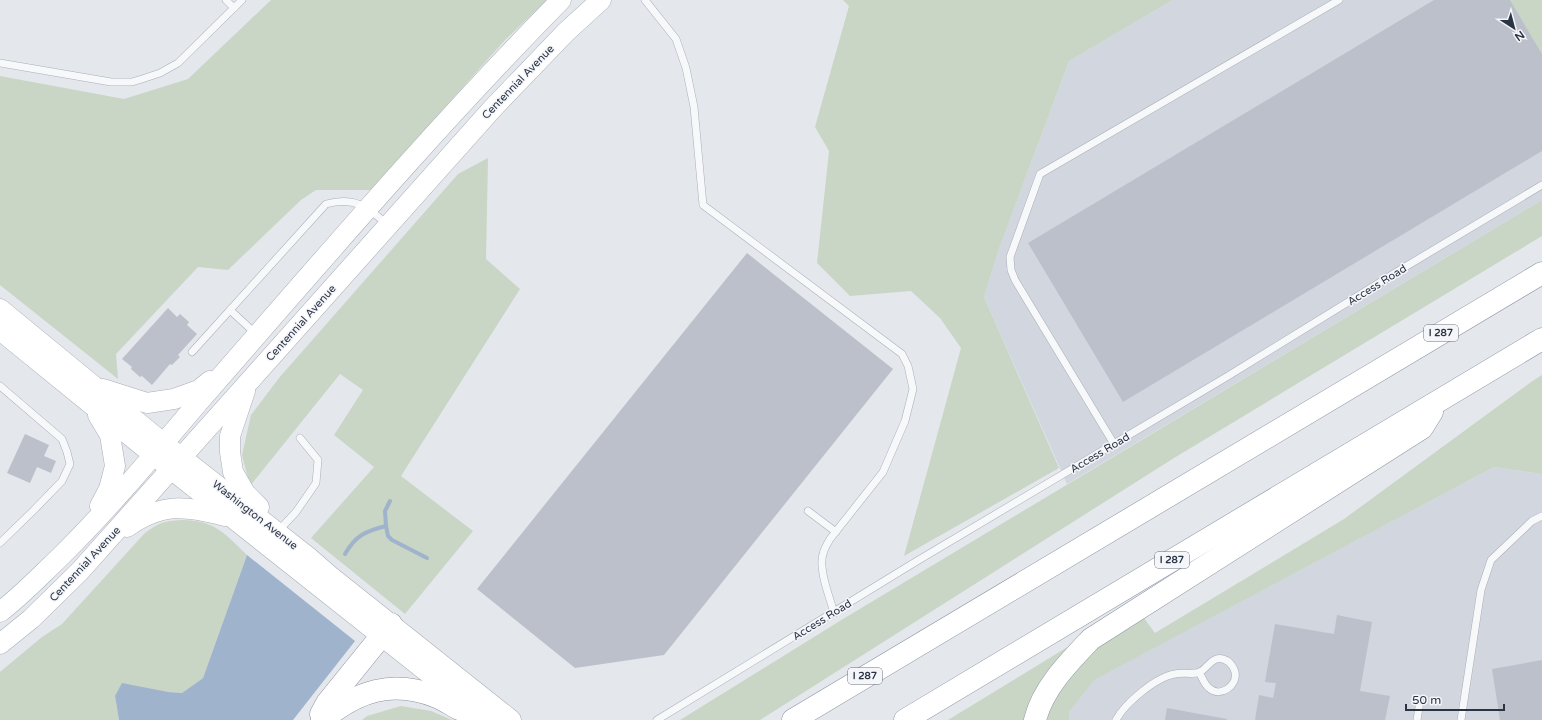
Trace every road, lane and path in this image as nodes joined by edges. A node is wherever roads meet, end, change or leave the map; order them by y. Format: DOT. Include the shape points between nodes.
graph roads {
  1 [pos="226,0"];
  2 [pos="242,0"];
  3 [pos="561,0"];
  4 [pos="601,0"];
  5 [pos="645,0"];
  6 [pos="1339,0"];
  7 [pos="234,8"];
  8 [pos="0,63"];
  9 [pos="1542,185"];
  10 [pos="369,208"];
  11 [pos="388,225"];
  12 [pos="1542,273"];
  13 [pos="0,309"];
  14 [pos="230,310"];
  15 [pos="258,335"];
  16 [pos="4,338"];
  17 [pos="1542,339"];
  18 [pos="192,352"];
  19 [pos="240,354"];
  20 [pos="248,382"];
  21 [pos="0,386"];
  22 [pos="91,394"];
  23 [pos="1440,400"];
  24 [pos="300,438"];
  25 [pos="1114,444"];
  26 [pos="158,449"];
  27 [pos="176,463"];
  28 [pos="808,511"];
  29 [pos="1542,516"];
  30 [pos="232,517"];
  31 [pos="89,527"];
  32 [pos="280,529"];
  33 [pos="836,532"];
  34 [pos="108,540"];
  35 [pos="0,543"];
  36 [pos="307,556"];
  37 [pos="0,612"];
  38 [pos="834,613"];
  39 [pos="386,630"];
  40 [pos="0,644"];
  41 [pos="1199,672"];
  42 [pos="1420,701"];
  43 [pos="487,719"];
  44 [pos="317,720"];
  45 [pos="322,720"];
  46 [pos="511,720"];
  47 [pos="657,720"];
  48 [pos="792,720"];
  49 [pos="905,720"];
  50 [pos="1035,720"];
  51 [pos="1116,720"];
  52 [pos="1417,720"];
  53 [pos="1461,720"];
  1 -- 7 [label="lane"];
  2 -- 7 [label="lane"];
  3 -- 10 [label="main road, Centennial Avenue" via="499,63"];
  4 -- 11 [label="main road, Centennial Avenue" via="566,32 493,108"];
  5 -- 33 [label="lane" via="676,39 686,68 694,107 703,205 902,354 908,366 913,389 905,421 887,465"];
  6 -- 25 [label="lane" via="1040,174 1010,257 1011,270"];
  7 -- 8 [label="lane" via="178,63 160,73 132,82 111,82"];
  9 -- 25 [label="lane, Access Road"];
  10 -- 11 [label="lane"];
  10 -- 14 [label="lane" via="349,201 338,200 326,204"];
  10 -- 15 [label="main road, Centennial Avenue"];
  11 -- 20 [label="main road, Centennial Avenue"];
  12 -- 48 [label="highway, I 287"];
  13 -- 22 [label="main road, Washington Avenue"];
  14 -- 15 [label="lane"];
  14 -- 18 [label="lane"];
  15 -- 19 [label="main road, Centennial Avenue"];
  16 -- 22 [label="main road, Washington Avenue"];
  17 -- 23 [label="highway, I 287"];
  19 -- 22 [label="main road" via="198,390 174,399 147,403"];
  19 -- 26 [label="main road, Centennial Avenue"];
  20 -- 27 [label="main road, Centennial Avenue"];
  20 -- 32 [label="main road" via="230,436 234,472 245,493"];
  21 -- 35 [label="lane" via="62,439 70,464 62,480"];
  22 -- 26 [label="main road, Washington Avenue"];
  22 -- 31 [label="main road" via="110,435 115,466 109,489"];
  23 -- 49 [label="highway, I 287"];
  23 -- 50 [label="highway" via="1422,428 1091,639 1049,688"];
  24 -- 32 [label="lane" via="318,460 316,483 296,512"];
  25 -- 38 [label="lane, Access Road"];
  26 -- 27 [label="main road, Washington Avenue"];
  26 -- 31 [label="main road, Centennial Avenue"];
  27 -- 30 [label="main road, Washington Avenue"];
  27 -- 34 [label="main road, Centennial Avenue"];
  27 -- 36 [label="main road, Washington Avenue"];
  28 -- 33 [label="lane"];
  29 -- 53 [label="lane" via="1532,521 1491,560 1481,590"];
  30 -- 34 [label="main road" via="194,508 167,508 142,517"];
  30 -- 39 [label="main road, Washington Avenue"];
  31 -- 37 [label="main road, Centennial Avenue" via="18,599"];
  32 -- 36 [label="main road"];
  33 -- 38 [label="lane" via="823,553 821,562"];
  34 -- 40 [label="main road, Centennial Avenue" via="53,598"];
  36 -- 39 [label="main road, Washington Avenue"];
  38 -- 47 [label="lane, Access Road"];
  39 -- 43 [label="main road, Washington Avenue"];
  39 -- 44 [label="highway" via="327,703"];
  39 -- 46 [label="main road, Washington Avenue"];
  41 -- 41 [label="lane" via="1213,660 1220,659 1231,664 1236,674 1229,689 1222,692 1209,688"];
  41 -- 51 [label="lane" via="1174,674 1152,684 1133,698"];
  42 -- 52 [label="lane"];
  43 -- 45 [label="highway" via="438,697 400,688 366,694 338,707"];
}
